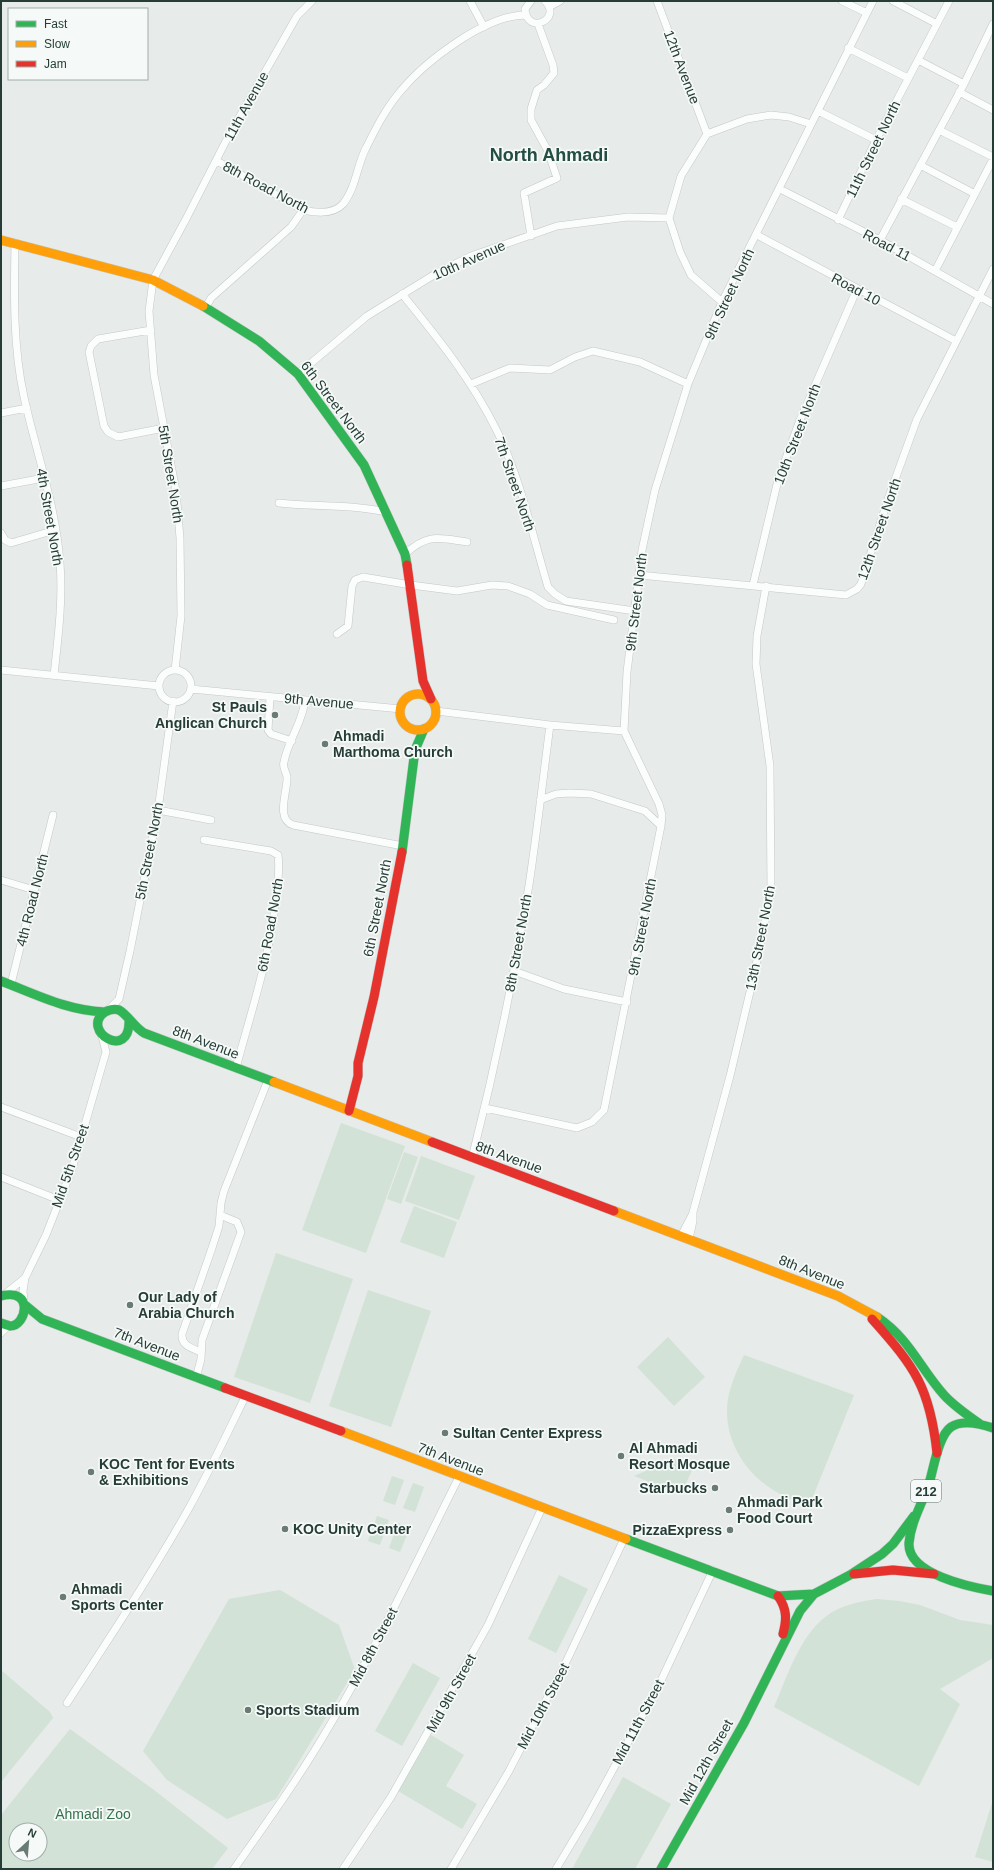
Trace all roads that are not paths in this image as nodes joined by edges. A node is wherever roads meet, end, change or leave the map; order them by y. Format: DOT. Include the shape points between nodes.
graph roads {
  1 [pos="312,1"];
  2 [pos="470,1"];
  3 [pos="531,1"];
  4 [pos="560,1"];
  5 [pos="657,1"];
  6 [pos="842,1"];
  7 [pos="873,1"];
  8 [pos="893,1"];
  9 [pos="949,1"];
  10 [pos="547,4"];
  11 [pos="867,14"];
  12 [pos="526,15"];
  13 [pos="538,24"];
  14 [pos="937,24"];
  15 [pos="993,24"];
  16 [pos="484,27"];
  17 [pos="848,48"];
  18 [pos="918,60"];
  19 [pos="908,78"];
  20 [pos="964,84"];
  21 [pos="959,92"];
  22 [pos="993,110"];
  23 [pos="818,111"];
  24 [pos="811,124"];
  25 [pos="939,130"];
  26 [pos="707,134"];
  27 [pos="876,140"];
  28 [pos="993,158"];
  29 [pos="217,162"];
  30 [pos="920,165"];
  31 [pos="780,189"];
  32 [pos="975,194"];
  33 [pos="901,199"];
  34 [pos="303,210"];
  35 [pos="669,218"];
  36 [pos="838,220"];
  37 [pos="957,227"];
  38 [pos="757,235"];
  39 [pos="531,236"];
  40 [pos="1,240"];
  41 [pos="880,240"];
  42 [pos="15,243"];
  43 [pos="993,269"];
  44 [pos="935,271"];
  45 [pos="153,280"];
  46 [pos="856,289"];
  47 [pos="402,294"];
  48 [pos="978,296"];
  49 [pos="722,302"];
  50 [pos="993,304"];
  51 [pos="206,307"];
  52 [pos="151,330"];
  53 [pos="956,341"];
  54 [pos="298,374"];
  55 [pos="471,384"];
  56 [pos="688,384"];
  57 [pos="26,408"];
  58 [pos="1,414"];
  59 [pos="164,428"];
  60 [pos="44,478"];
  61 [pos="1,486"];
  62 [pos="279,503"];
  63 [pos="386,512"];
  64 [pos="55,530"];
  65 [pos="1,533"];
  66 [pos="467,542"];
  67 [pos="405,554"];
  68 [pos="639,575"];
  69 [pos="411,585"];
  70 [pos="753,585"];
  71 [pos="766,586"];
  72 [pos="634,611"];
  73 [pos="614,620"];
  74 [pos="337,634"];
  75 [pos="421,664"];
  76 [pos="1,670"];
  77 [pos="175,670"];
  78 [pos="54,675"];
  79 [pos="159,686"];
  80 [pos="191,689"];
  81 [pos="413,695"];
  82 [pos="270,697"];
  83 [pos="305,700"];
  84 [pos="431,700"];
  85 [pos="173,701"];
  86 [pos="400,709"];
  87 [pos="436,711"];
  88 [pos="407,725"];
  89 [pos="550,726"];
  90 [pos="424,729"];
  91 [pos="624,731"];
  92 [pos="292,741"];
  93 [pos="414,757"];
  94 [pos="540,800"];
  95 [pos="158,810"];
  96 [pos="53,815"];
  97 [pos="212,820"];
  98 [pos="661,826"];
  99 [pos="204,840"];
  100 [pos="403,846"];
  101 [pos="1,880"];
  102 [pos="34,890"];
  103 [pos="514,971"];
  104 [pos="1,980"];
  105 [pos="11,984"];
  106 [pos="119,999"];
  107 [pos="627,1002"];
  108 [pos="78,1009"];
  109 [pos="106,1012"];
  110 [pos="128,1018"];
  111 [pos="144,1033"];
  112 [pos="101,1034"];
  113 [pos="123,1038"];
  114 [pos="106,1052"];
  115 [pos="236,1068"];
  116 [pos="268,1080"];
  117 [pos="1,1107"];
  118 [pos="485,1108"];
  119 [pos="345,1110"];
  120 [pos="81,1137"];
  121 [pos="472,1158"];
  122 [pos="1,1177"];
  123 [pos="59,1200"];
  124 [pos="220,1216"];
  125 [pos="685,1237"];
  126 [pos="26,1278"];
  127 [pos="3,1295"];
  128 [pos="24,1303"];
  129 [pos="863,1309"];
  130 [pos="42,1319"];
  131 [pos="20,1322"];
  132 [pos="5,1324"];
  133 [pos="1,1333"];
  134 [pos="201,1352"];
  135 [pos="196,1378"];
  136 [pos="245,1397"];
  137 [pos="980,1424"];
  138 [pos="993,1428"];
  139 [pos="937,1453"];
  140 [pos="459,1477"];
  141 [pos="542,1508"];
  142 [pos="916,1513"];
  143 [pos="624,1539"];
  144 [pos="712,1570"];
  145 [pos="936,1574"];
  146 [pos="850,1575"];
  147 [pos="993,1591"];
  148 [pos="814,1594"];
  149 [pos="778,1596"];
  150 [pos="772,1666"];
  151 [pos="67,1703"];
  152 [pos="234,1869"];
  153 [pos="343,1869"];
  154 [pos="451,1869"];
  155 [pos="556,1869"];
  156 [pos="661,1869"];
  1 -- 29 [label="street, 11th Avenue" via="297,16 228,137"];
  2 -- 16 [label="street"];
  3 -- 12 [label="street" via="525,9"];
  4 -- 10 [label="street"];
  5 -- 26 [label="street, 12th Avenue"];
  6 -- 11 [label="street"];
  7 -- 11 [label="street, 9th Street North"];
  8 -- 14 [label="street"];
  9 -- 14 [label="street, 11th Street North"];
  10 -- 13 [label="street" via="550,12 548,18"];
  11 -- 17 [label="street, 9th Street North"];
  12 -- 13 [label="street" via="530,21"];
  12 -- 16 [label="street, 8th Road North" via="513,15"];
  13 -- 39 [label="street" via="554,73 537,90 531,109 531,120 548,151 556,178 524,193"];
  14 -- 18 [label="street, 11th Street North"];
  15 -- 20 [label="street"];
  16 -- 34 [label="street, 8th Road North" via="442,51 400,92 381,118 363,154 351,191 342,205 331,211 318,213"];
  17 -- 19 [label="street"];
  17 -- 23 [label="street, 9th Street North"];
  18 -- 19 [label="street, 11th Street North"];
  18 -- 20 [label="street"];
  19 -- 27 [label="street, 11th Street North"];
  20 -- 21 [label="street"];
  21 -- 22 [label="street"];
  21 -- 25 [label="street"];
  23 -- 24 [label="street, 9th Street North"];
  23 -- 27 [label="street"];
  24 -- 26 [label="street" via="771,115 747,119"];
  24 -- 31 [label="street, 9th Street North"];
  25 -- 28 [label="street"];
  25 -- 30 [label="street"];
  26 -- 35 [label="street" via="681,176"];
  27 -- 36 [label="street, 11th Street North"];
  28 -- 32 [label="street"];
  29 -- 34 [label="street, 8th Road North"];
  29 -- 45 [label="street, 11th Avenue"];
  30 -- 32 [label="street"];
  30 -- 33 [label="street"];
  31 -- 36 [label="street, Road 11"];
  31 -- 38 [label="street, 9th Street North"];
  32 -- 37 [label="street"];
  33 -- 37 [label="street"];
  33 -- 41 [label="street"];
  34 -- 51 [label="street" via="290,227 211,298"];
  35 -- 39 [label="street, 10th Avenue" via="628,217 557,226"];
  35 -- 49 [label="street" via="680,252 691,274"];
  36 -- 41 [label="street, Road 11"];
  37 -- 44 [label="street"];
  38 -- 46 [label="street, Road 10"];
  38 -- 49 [label="street, 9th Street North"];
  39 -- 47 [label="street, 10th Avenue" via="471,256"];
  40 -- 42 [label="main road, 6th Street North"];
  41 -- 44 [label="street, Road 11"];
  42 -- 45 [label="main road, 6th Street North"];
  42 -- 57 [label="street, 4th Street North" via="14,308 18,365"];
  43 -- 48 [label="street, 12th Street North"];
  44 -- 48 [label="street, Road 11"];
  45 -- 51 [label="main road, 6th Street North"];
  45 -- 52 [label="street, 5th Street North" via="149,311"];
  46 -- 53 [label="street, Road 10"];
  46 -- 70 [label="street, 10th Street North" via="800,420 778,480"];
  47 -- 54 [label="street, 10th Avenue" via="367,316"];
  47 -- 55 [label="street, 7th Street North" via="449,352"];
  48 -- 50 [label="street, Road 11"];
  48 -- 53 [label="street, 12th Street North"];
  49 -- 56 [label="street, 9th Street North"];
  51 -- 54 [label="main road, 6th Street North" via="259,341"];
  52 -- 59 [label="street, 5th Street North" via="154,375"];
  52 -- 59 [label="street" via="98,339 89,352 104,426 108,432 118,437"];
  53 -- 71 [label="street, 12th Street North" via="917,419 861,584 846,595"];
  54 -- 63 [label="main road, 6th Street North" via="364,465"];
  55 -- 56 [label="street" via="510,368 550,370 575,357 593,352 640,362"];
  55 -- 72 [label="street, 7th Street North" via="497,431 512,467 548,587 566,600"];
  56 -- 68 [label="street, 9th Street North" via="655,490"];
  57 -- 58 [label="street"];
  57 -- 60 [label="street, 4th Street North"];
  59 -- 77 [label="street, 5th Street North" via="176,491 180,538 181,616"];
  60 -- 61 [label="street"];
  60 -- 64 [label="street, 4th Street North"];
  62 -- 63 [label="street" via="369,508"];
  63 -- 67 [label="main road, 6th Street North"];
  64 -- 65 [label="street" via="11,543 5,540"];
  64 -- 78 [label="street, 4th Street North" via="60,563 60,615"];
  66 -- 67 [label="street" via="436,538 424,540"];
  67 -- 69 [label="main road, 6th Street North"];
  68 -- 70 [label="street, 12th Street North"];
  68 -- 72 [label="street, 9th Street North"];
  69 -- 73 [label="street" via="457,591 492,585 508,586 530,594 547,605"];
  69 -- 74 [label="street" via="363,577 355,580 352,586 348,626"];
  69 -- 75 [label="main road, 6th Street North"];
  70 -- 71 [label="street, 12th Street North"];
  71 -- 125 [label="street, 13th Street North" via="757,636 756,664 770,766 771,892 731,1072 693,1212 693,1221"];
  72 -- 91 [label="street, 9th Street North"];
  75 -- 81 [label="main road, 6th Street North"];
  75 -- 84 [label="main road, 6th Street North" via="424,687"];
  76 -- 78 [label="street"];
  77 -- 79 [label="street" via="163,675"];
  77 -- 80 [label="street" via="187,675"];
  78 -- 79 [label="street"];
  79 -- 85 [label="street" via="163,695"];
  80 -- 82 [label="street, 9th Avenue"];
  80 -- 85 [label="street" via="183,699"];
  81 -- 84 [label="main road" via="419,694"];
  81 -- 86 [label="main road"];
  82 -- 83 [label="street, 9th Avenue"];
  82 -- 92 [label="street" via="268,730 274,735"];
  83 -- 86 [label="street, 9th Avenue"];
  83 -- 92 [label="street"];
  84 -- 87 [label="main road"];
  85 -- 95 [label="street, 5th Street North"];
  86 -- 88 [label="main road" via="403,721"];
  87 -- 89 [label="street"];
  87 -- 90 [label="main road" via="433,722"];
  88 -- 90 [label="main road"];
  88 -- 93 [label="main road, 6th Street North"];
  89 -- 91 [label="street"];
  89 -- 94 [label="street, 8th Street North"];
  90 -- 93 [label="main road, 6th Street North"];
  91 -- 98 [label="street, 9th Street North" via="659,804"];
  92 -- 100 [label="street" via="283,763 287,779 284,815 288,823"];
  93 -- 100 [label="main road, 6th Street North"];
  94 -- 98 [label="street" via="556,794 591,794 645,811"];
  94 -- 103 [label="street, 8th Street North"];
  95 -- 97 [label="street"];
  95 -- 106 [label="street, 5th Street North"];
  96 -- 102 [label="street, 4th Road North"];
  98 -- 107 [label="street, 9th Street North"];
  99 -- 115 [label="street, 6th Road North" via="271,851 278,855 280,866 274,915 262,974"];
  100 -- 119 [label="main road, 6th Street North" via="374,997"];
  101 -- 102 [label="street"];
  102 -- 105 [label="street, 4th Road North"];
  103 -- 107 [label="street" via="564,989"];
  103 -- 118 [label="street, 8th Street North"];
  104 -- 105 [label="main road"];
  105 -- 108 [label="main road"];
  106 -- 109 [label="street"];
  106 -- 110 [label="street"];
  107 -- 118 [label="street, 9th Street North" via="604,1110 592,1122 577,1128"];
  108 -- 109 [label="main road" via="92,1013"];
  108 -- 112 [label="main road"];
  109 -- 110 [label="main road" via="117,1010"];
  109 -- 112 [label="main road" via="99,1020"];
  110 -- 111 [label="main road, 8th Avenue"];
  110 -- 113 [label="main road" via="130,1025"];
  111 -- 113 [label="main road, 8th Avenue"];
  111 -- 115 [label="main road, 8th Avenue"];
  112 -- 113 [label="main road" via="109,1041"];
  112 -- 114 [label="street"];
  113 -- 114 [label="street"];
  114 -- 120 [label="street, Mid 5th Street"];
  115 -- 116 [label="main road, 8th Avenue"];
  116 -- 119 [label="main road, 8th Avenue"];
  116 -- 124 [label="street" via="224,1191"];
  117 -- 120 [label="street"];
  118 -- 121 [label="street, 8th Street North"];
  119 -- 121 [label="main road, 8th Avenue"];
  120 -- 123 [label="street, Mid 5th Street" via="72,1169"];
  121 -- 125 [label="main road, 8th Avenue"];
  122 -- 123 [label="street"];
  123 -- 126 [label="street, Mid 5th Street"];
  124 -- 134 [label="street" via="209,1260 182,1334 182,1340 186,1345"];
  124 -- 134 [label="street" via="237,1222 241,1232 203,1336"];
  125 -- 129 [label="main road, 8th Avenue" via="838,1296"];
  126 -- 127 [label="street, Mid 5th Street"];
  126 -- 128 [label="street, Mid 5th Street"];
  127 -- 128 [label="main road, 7th Avenue" via="16,1294"];
  128 -- 130 [label="main road, 7th Avenue" via="32,1314"];
  128 -- 131 [label="main road" via="24,1317"];
  129 -- 137 [label="main road, 8th Avenue" via="903,1339 943,1394"];
  129 -- 139 [label="main road, 8th Avenue" via="901,1350 913,1368 927,1398"];
  130 -- 131 [label="main road, 7th Avenue" via="31,1318"];
  130 -- 135 [label="main road, 7th Avenue"];
  131 -- 132 [label="main road, 7th Avenue"];
  132 -- 133 [label="street"];
  134 -- 135 [label="street"];
  135 -- 136 [label="main road, 7th Avenue"];
  136 -- 140 [label="main road, 7th Avenue"];
  136 -- 151 [label="street" via="212,1466 169,1542 126,1614"];
  137 -- 138 [label="main road, 212"];
  137 -- 139 [label="main road, 212" via="958,1424 950,1427"];
  139 -- 142 [label="main road, 212" via="928,1488"];
  140 -- 141 [label="main road, 7th Avenue"];
  140 -- 152 [label="street, Mid 8th Street" via="385,1625 330,1725"];
  141 -- 143 [label="main road, 7th Avenue"];
  141 -- 153 [label="street, Mid 9th Street" via="488,1625 391,1797"];
  142 -- 145 [label="main road, 212" via="910,1540 910,1555 914,1561"];
  142 -- 146 [label="main road, 7th Avenue" via="888,1549"];
  143 -- 144 [label="main road, 7th Avenue"];
  143 -- 154 [label="street, Mid 10th Street" via="567,1660 509,1771"];
  144 -- 149 [label="main road, 7th Avenue"];
  144 -- 155 [label="street, Mid 11th Street" via="658,1687"];
  145 -- 146 [label="main road, 7th Avenue" via="893,1570"];
  145 -- 147 [label="main road, 212"];
  146 -- 148 [label="main road, 7th Avenue"];
  148 -- 149 [label="main road, 7th Avenue"];
  148 -- 150 [label="main road, Mid 12th Street" via="800,1611"];
  149 -- 150 [label="main road, Mid 12th Street" via="784,1603 787,1615"];
  150 -- 156 [label="main road, Mid 12th Street" via="744,1723"];
}
